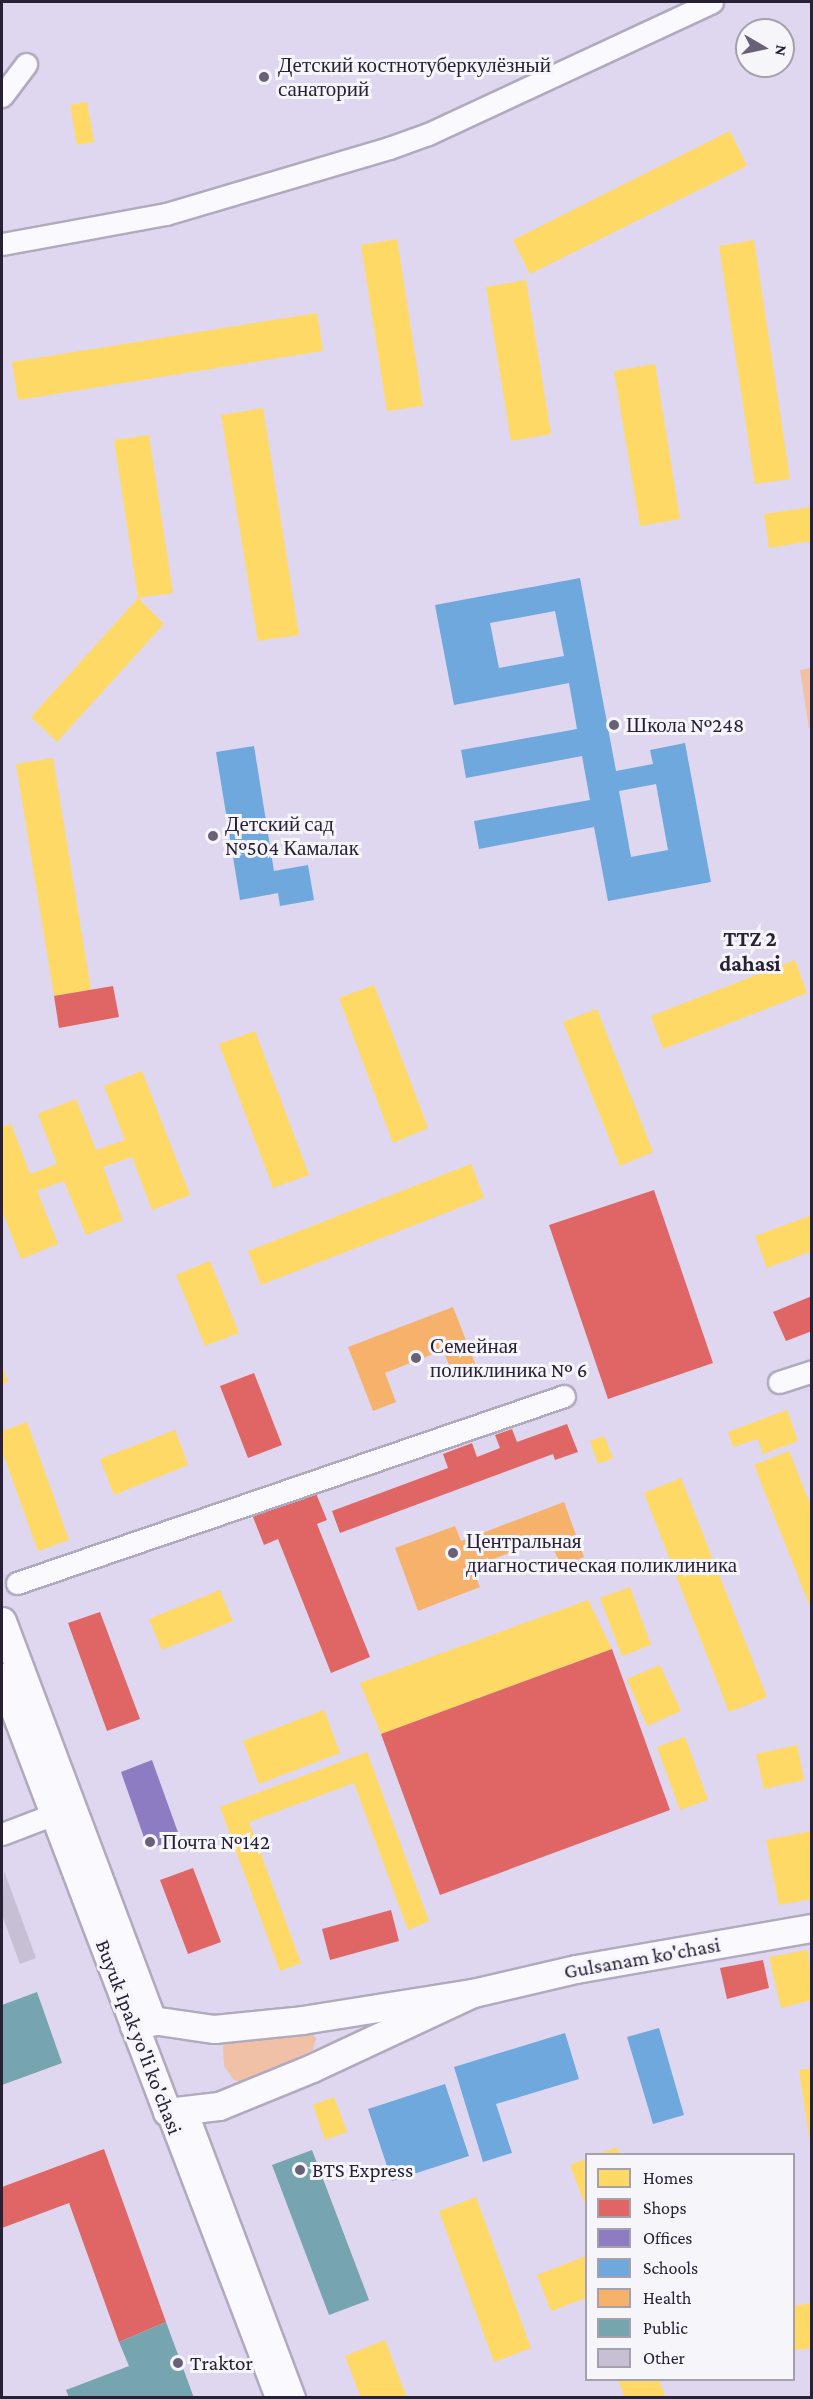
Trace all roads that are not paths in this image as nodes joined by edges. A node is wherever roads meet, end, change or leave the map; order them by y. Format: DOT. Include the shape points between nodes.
graph roads {
  1 [pos="712,2"];
  2 [pos="26,64"];
  3 [pos="2,96"];
  4 [pos="2,244"];
  5 [pos="812,1371"];
  6 [pos="779,1382"];
  7 [pos="564,1396"];
  8 [pos="17,1583"];
  9 [pos="2,1621"];
  10 [pos="2,1677"];
  11 [pos="63,1811"];
  12 [pos="2,1834"];
  13 [pos="812,1928"];
  14 [pos="473,1993"];
  15 [pos="143,2023"];
  16 [pos="176,2111"];
  17 [pos="276,2397"];
  18 [pos="294,2397"];
  1 -- 4 [label="street" via="428,134 389,148 166,214"];
  2 -- 3 [label="street"];
  5 -- 6 [label="street"];
  7 -- 8 [label="street"];
  9 -- 11 [label="main road"];
  10 -- 11 [label="main road"];
  11 -- 12 [label="street"];
  11 -- 15 [label="main road, Buyuk Ipak yo'li ko'chasi"];
  13 -- 14 [label="main road, Gulsanam ko'chasi" via="576,1969"];
  14 -- 15 [label="main road, Gulsanam ko'chasi" via="214,2029"];
  14 -- 16 [label="main road, Gulsanam ko'chasi" via="219,2106"];
  15 -- 16 [label="main road, Buyuk Ipak yo'li ko'chasi"];
  16 -- 17 [label="street, Buyuk Ipak yo'li ko'chasi"];
  16 -- 18 [label="street, Buyuk Ipak yo'li ko'chasi"];
}
